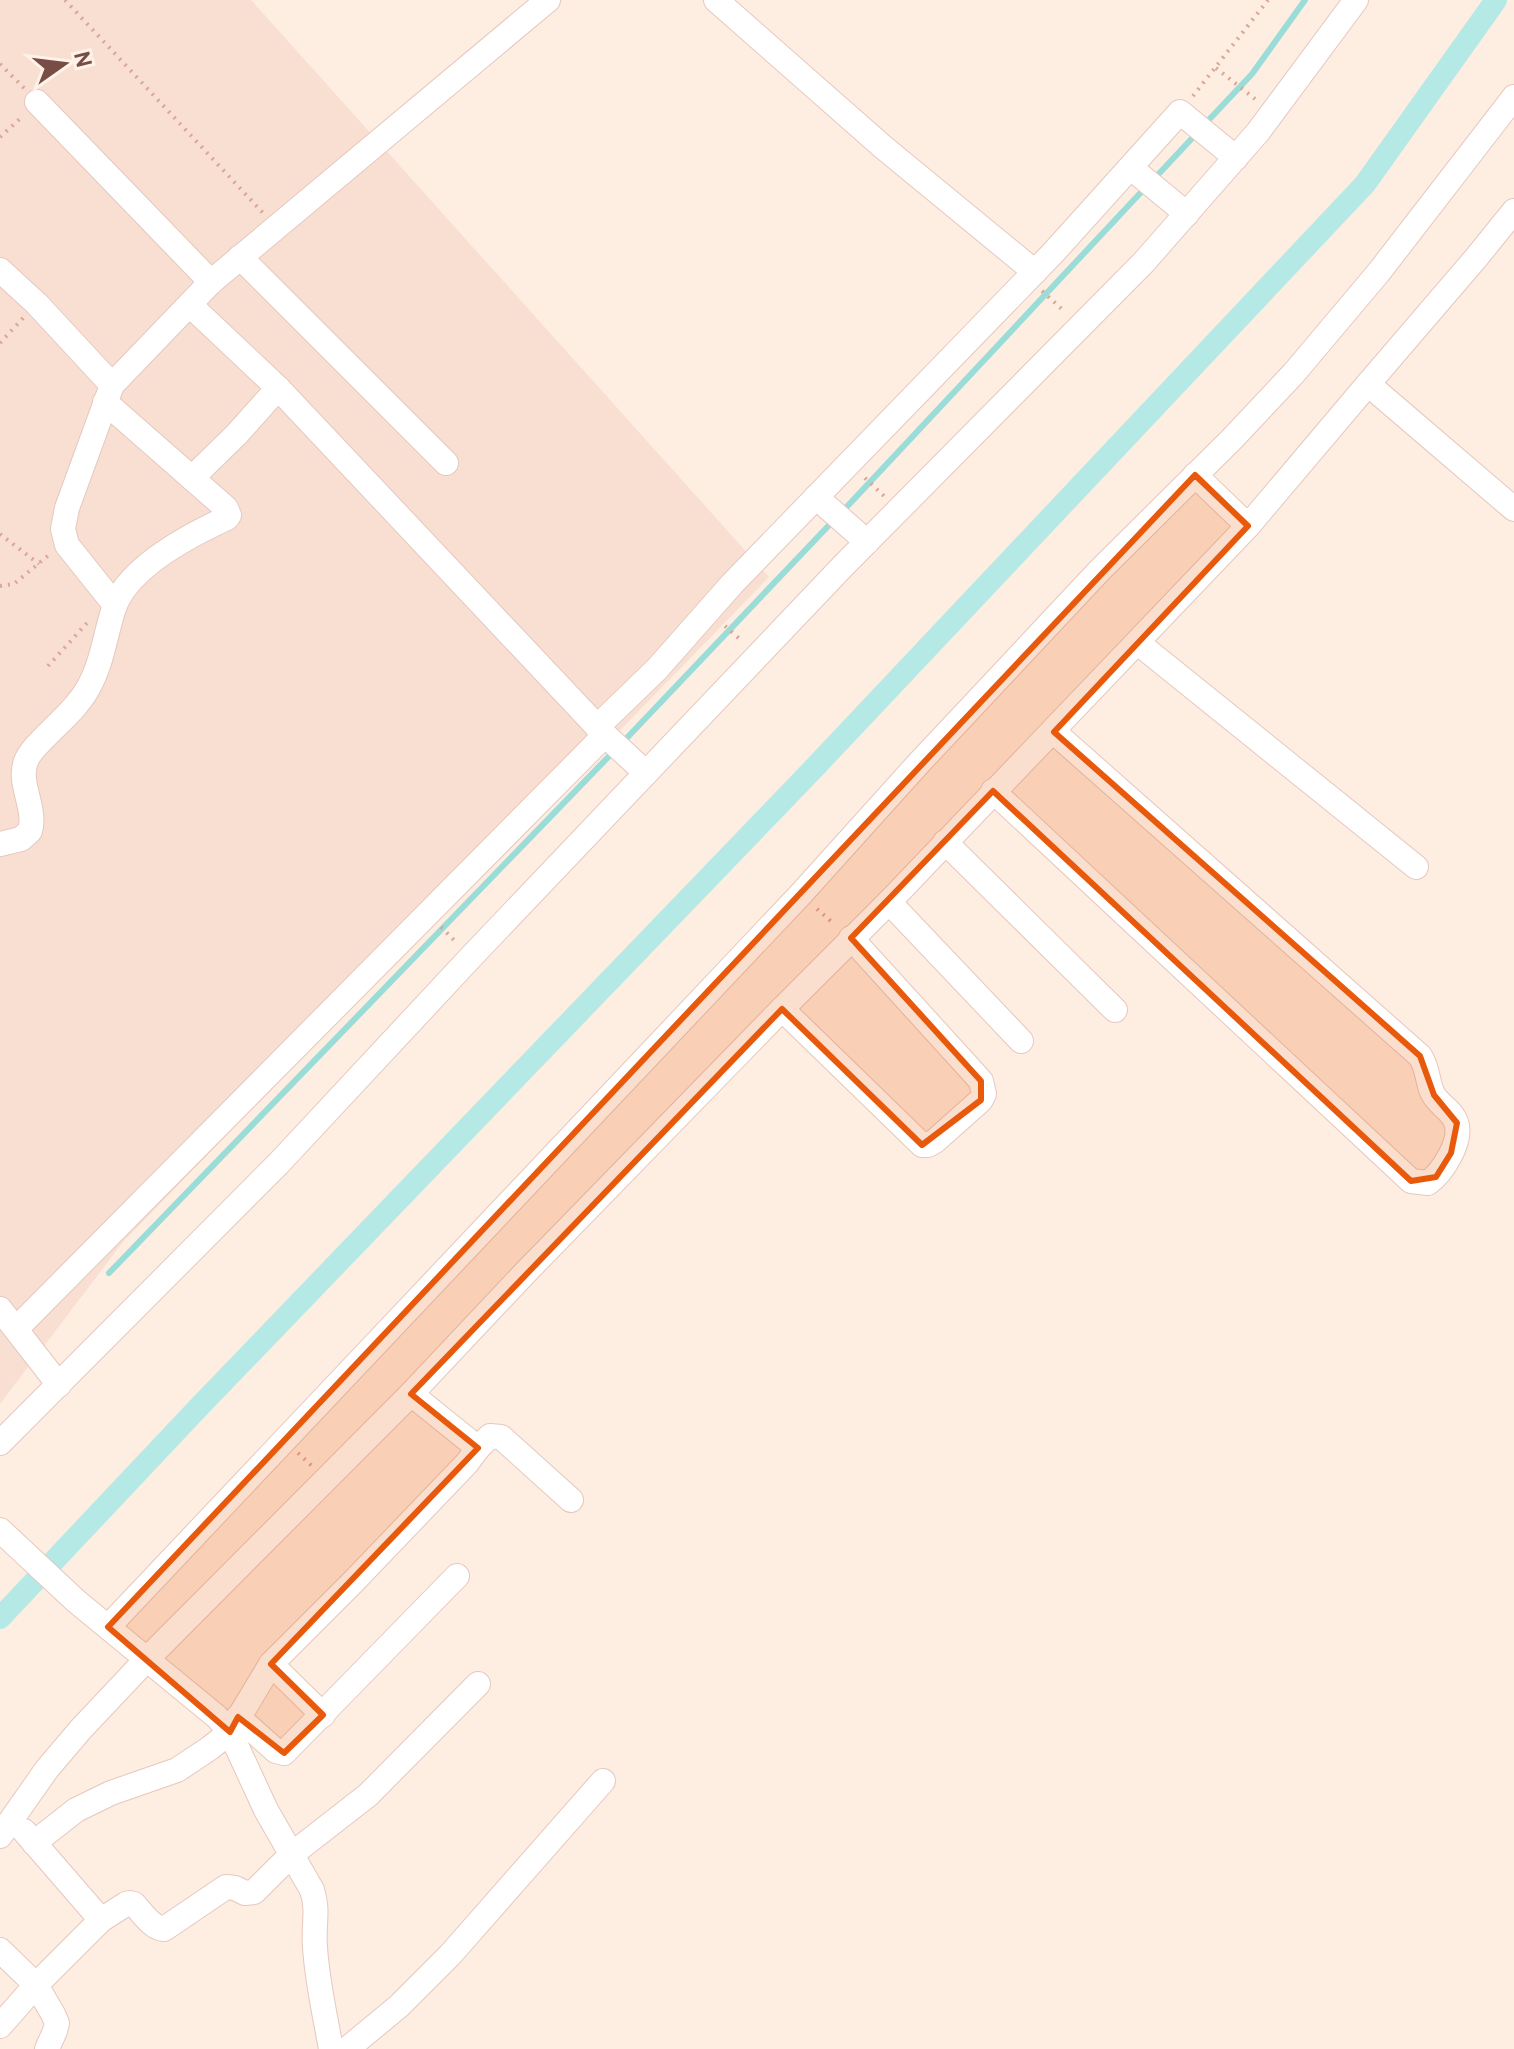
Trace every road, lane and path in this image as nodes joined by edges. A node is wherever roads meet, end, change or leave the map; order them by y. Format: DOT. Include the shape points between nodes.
graph roads {
  1 [pos="65,0"];
  2 [pos="548,0"];
  3 [pos="716,0"];
  4 [pos="1268,0"];
  5 [pos="1356,0"];
  6 [pos="0,64"];
  7 [pos="1216,68"];
  8 [pos="1246,92"];
  9 [pos="1514,97"];
  10 [pos="37,102"];
  11 [pos="1180,112"];
  12 [pos="0,137"];
  13 [pos="1236,158"];
  14 [pos="1131,168"];
  15 [pos="1514,211"];
  16 [pos="1187,214"];
  17 [pos="275,226"];
  18 [pos="240,257"];
  19 [pos="0,270"];
  20 [pos="1035,272"];
  21 [pos="211,282"];
  22 [pos="37,304"];
  23 [pos="190,305"];
  24 [pos="0,343"];
  25 [pos="1368,384"];
  26 [pos="278,388"];
  27 [pos="109,393"];
  28 [pos="446,463"];
  29 [pos="860,473"];
  30 [pos="1195,475"];
  31 [pos="192,478"];
  32 [pos="883,495"];
  33 [pos="821,501"];
  34 [pos="1514,509"];
  35 [pos="1248,526"];
  36 [pos="0,534"];
  37 [pos="858,534"];
  38 [pos="65,540"];
  39 [pos="40,565"];
  40 [pos="0,586"];
  41 [pos="113,601"];
  42 [pos="1138,643"];
  43 [pos="48,666"];
  44 [pos="601,731"];
  45 [pos="1054,732"];
  46 [pos="646,773"];
  47 [pos="993,791"];
  48 [pos="945,842"];
  49 [pos="0,844"];
  50 [pos="1416,867"];
  51 [pos="889,902"];
  52 [pos="818,910"];
  53 [pos="438,924"];
  54 [pos="847,935"];
  55 [pos="457,943"];
  56 [pos="782,1009"];
  57 [pos="1115,1010"];
  58 [pos="1021,1041"];
  59 [pos="0,1309"];
  60 [pos="16,1329"];
  61 [pos="59,1385"];
  62 [pos="411,1394"];
  63 [pos="0,1443"];
  64 [pos="478,1448"];
  65 [pos="297,1453"];
  66 [pos="318,1471"];
  67 [pos="571,1500"];
  68 [pos="0,1530"];
  69 [pos="457,1576"];
  70 [pos="108,1627"];
  71 [pos="146,1660"];
  72 [pos="271,1664"];
  73 [pos="478,1684"];
  74 [pos="323,1715"];
  75 [pos="234,1724"];
  76 [pos="603,1781"];
  77 [pos="6,1827"];
  78 [pos="34,1843"];
  79 [pos="291,1855"];
  80 [pos="101,1920"];
  81 [pos="0,1950"];
  82 [pos="36,1985"];
  83 [pos="0,2026"];
  84 [pos="47,2049"];
  85 [pos="331,2049"];
  86 [pos="347,2049"];
  1 -- 17 [label="path"];
  2 -- 17 [label="street"];
  3 -- 20 [label="street"];
  4 -- 7 [label="path"];
  5 -- 13 [label="street"];
  6 -- 10 [label="path"];
  7 -- 8 [label="path"];
  7 -- 11 [label="path"];
  9 -- 30 [label="street" via="1347,311"];
  10 -- 12 [label="path"];
  10 -- 21 [label="street"];
  11 -- 13 [label="street"];
  11 -- 14 [label="street"];
  13 -- 16 [label="street"];
  14 -- 16 [label="street"];
  14 -- 20 [label="street"];
  15 -- 25 [label="street"];
  16 -- 37 [label="street" via="1144,262"];
  17 -- 18 [label="street"];
  18 -- 21 [label="street"];
  18 -- 28 [label="street"];
  19 -- 22 [label="street"];
  20 -- 33 [label="street"];
  21 -- 23 [label="street"];
  22 -- 24 [label="path"];
  22 -- 27 [label="street"];
  23 -- 26 [label="street"];
  23 -- 27 [label="street"];
  25 -- 34 [label="street"];
  25 -- 35 [label="street"];
  26 -- 31 [label="street"];
  26 -- 44 [label="street"];
  27 -- 31 [label="street"];
  27 -- 38 [label="street" via="67,508"];
  29 -- 32 [label="path"];
  30 -- 35 [label="street"];
  30 -- 70 [label="street" via="1018,656 800,895"];
  31 -- 41 [label="street" via="229,515 158,557"];
  33 -- 37 [label="street"];
  33 -- 44 [label="street" via="732,584"];
  35 -- 42 [label="street"];
  36 -- 39 [label="path"];
  37 -- 46 [label="street"];
  38 -- 39 [label="path"];
  38 -- 41 [label="street"];
  39 -- 40 [label="path" via="14,584"];
  41 -- 43 [label="path"];
  41 -- 49 [label="street" via="99,662 86,691 27,757 30,831"];
  42 -- 45 [label="street"];
  42 -- 50 [label="street"];
  44 -- 46 [label="street"];
  44 -- 60 [label="street"];
  45 -- 47 [label="street"];
  45 -- 47 [label="street" via="1420,1056 1434,1095 1457,1123 1451,1153 1436,1177 1428,1183 1411,1181"];
  46 -- 61 [label="street" via="279,1163"];
  47 -- 48 [label="street"];
  48 -- 51 [label="street"];
  48 -- 57 [label="street"];
  51 -- 54 [label="street"];
  51 -- 58 [label="street"];
  52 -- 54 [label="path"];
  53 -- 55 [label="path"];
  54 -- 56 [label="street"];
  54 -- 56 [label="street" via="981,1081 981,1100 935,1141 922,1145"];
  56 -- 62 [label="street"];
  59 -- 60 [label="street"];
  60 -- 61 [label="street"];
  61 -- 63 [label="street"];
  62 -- 64 [label="street"];
  62 -- 71 [label="street"];
  64 -- 67 [label="street" via="490,1436 501,1437"];
  64 -- 72 [label="street"];
  65 -- 66 [label="path"];
  68 -- 70 [label="street"];
  69 -- 74 [label="street"];
  70 -- 71 [label="street"];
  71 -- 75 [label="street" via="217,1717"];
  71 -- 77 [label="street" via="47,1769"];
  72 -- 74 [label="street"];
  72 -- 75 [label="street"];
  73 -- 79 [label="street" via="368,1795"];
  74 -- 75 [label="street" via="284,1753"];
  75 -- 78 [label="street" via="177,1770 76,1810"];
  75 -- 79 [label="street" via="266,1810"];
  76 -- 86 [label="street" via="450,1955"];
  77 -- 78 [label="street"];
  78 -- 80 [label="street"];
  79 -- 80 [label="street" via="254,1892 226,1887 164,1929 130,1903"];
  79 -- 85 [label="street" via="317,1906 314,1945"];
  80 -- 82 [label="street"];
  81 -- 82 [label="street"];
  82 -- 83 [label="street"];
  82 -- 84 [label="street" via="57,2023"];
}
